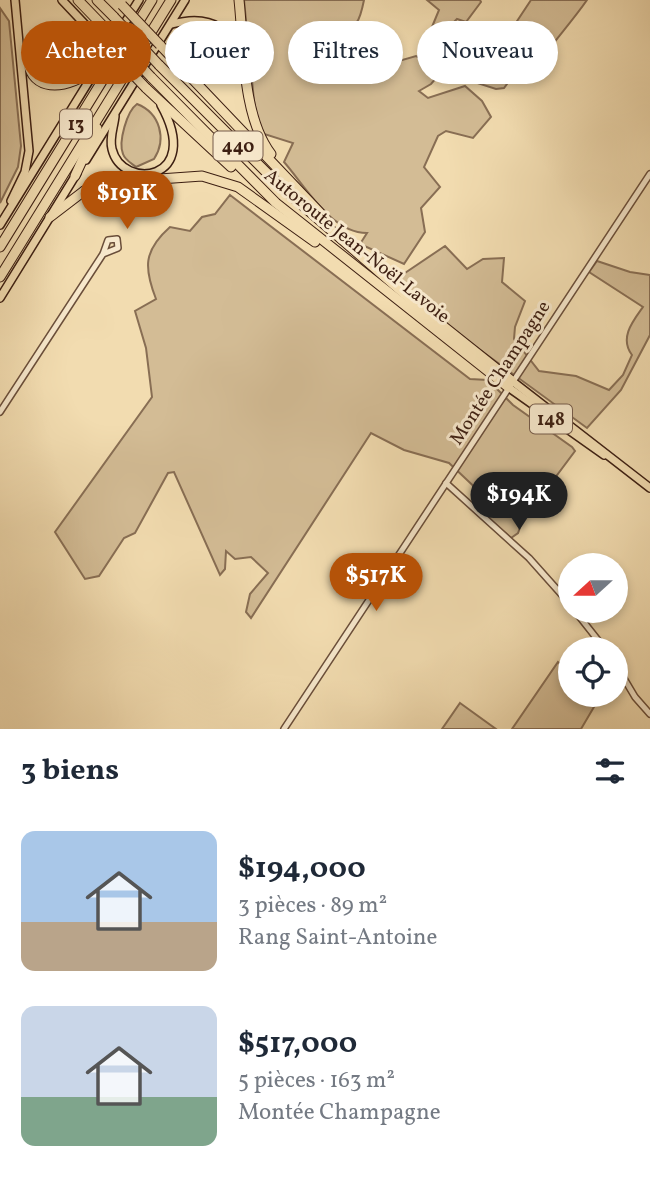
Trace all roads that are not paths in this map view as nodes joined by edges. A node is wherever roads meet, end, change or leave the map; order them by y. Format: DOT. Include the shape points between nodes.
graph roads {
  1 [pos="15,0"];
  2 [pos="62,0"];
  3 [pos="78,0"];
  4 [pos="97,0"];
  5 [pos="139,0"];
  6 [pos="152,0"];
  7 [pos="171,0"];
  8 [pos="185,0"];
  9 [pos="239,0"];
  10 [pos="120,2"];
  11 [pos="189,11"];
  12 [pos="82,21"];
  13 [pos="126,21"];
  14 [pos="172,21"];
  15 [pos="176,21"];
  16 [pos="165,32"];
  17 [pos="165,50"];
  18 [pos="87,84"];
  19 [pos="142,84"];
  20 [pos="198,84"];
  21 [pos="159,101"];
  22 [pos="107,103"];
  23 [pos="115,113"];
  24 [pos="650,174"];
  25 [pos="75,176"];
  26 [pos="295,186"];
  27 [pos="276,203"];
  28 [pos="50,217"];
  29 [pos="0,224"];
  30 [pos="342,237"];
  31 [pos="0,247"];
  32 [pos="103,254"];
  33 [pos="0,277"];
  34 [pos="390,295"];
  35 [pos="0,298"];
  36 [pos="510,384"];
  37 [pos="0,412"];
  38 [pos="446,483"];
  39 [pos="650,488"];
  40 [pos="558,591"];
  41 [pos="585,623"];
  42 [pos="596,637"];
  43 [pos="628,685"];
  44 [pos="650,714"];
  45 [pos="284,729"];
  1 -- 29 [label="main road" via="29,155"];
  2 -- 12 [label="main road"];
  3 -- 27 [label="highway, Autoroute Jean-Noël-Lavoie / 440, bridge"];
  4 -- 30 [label="highway, Autoroute Jean-Noël-Lavoie / 440, bridge" via="258,166"];
  5 -- 13 [label="main road"];
  6 -- 31 [label="highway, 13"];
  7 -- 22 [label="highway, 13"];
  8 -- 14 [label="main road"];
  9 -- 26 [label="highway" via="254,121 264,144"];
  10 -- 17 [label="highway, bridge"];
  11 -- 15 [label="main road"];
  16 -- 23 [label="main road"];
  18 -- 29 [label="main road"];
  19 -- 21 [label="highway, bridge"];
  20 -- 26 [label="highway"];
  21 -- 23 [label="main road" via="172,125 175,145 167,163 151,173 132,172 115,157 111,141"];
  21 -- 27 [label="highway"];
  22 -- 25 [label="highway"];
  22 -- 33 [label="highway, 13"];
  23 -- 25 [label="main road"];
  24 -- 36 [label="street, Montée Champagne"];
  25 -- 28 [label="main road"];
  26 -- 30 [label="highway"];
  27 -- 34 [label="highway, Autoroute Jean-Noël-Lavoie / 440"];
  28 -- 34 [label="highway" via="81,193 106,182 217,178 254,197"];
  28 -- 35 [label="main road"];
  30 -- 36 [label="highway, Autoroute Jean-Noël-Lavoie / 440"];
  32 -- 37 [label="street"];
  34 -- 36 [label="highway, Autoroute Jean-Noël-Lavoie / 440"];
  36 -- 38 [label="street, Montée Champagne"];
  36 -- 39 [label="main road, 148"];
  38 -- 40 [label="street"];
  38 -- 45 [label="street, Montée Champagne"];
  41 -- 42 [label="street"];
  43 -- 44 [label="street"];
}
